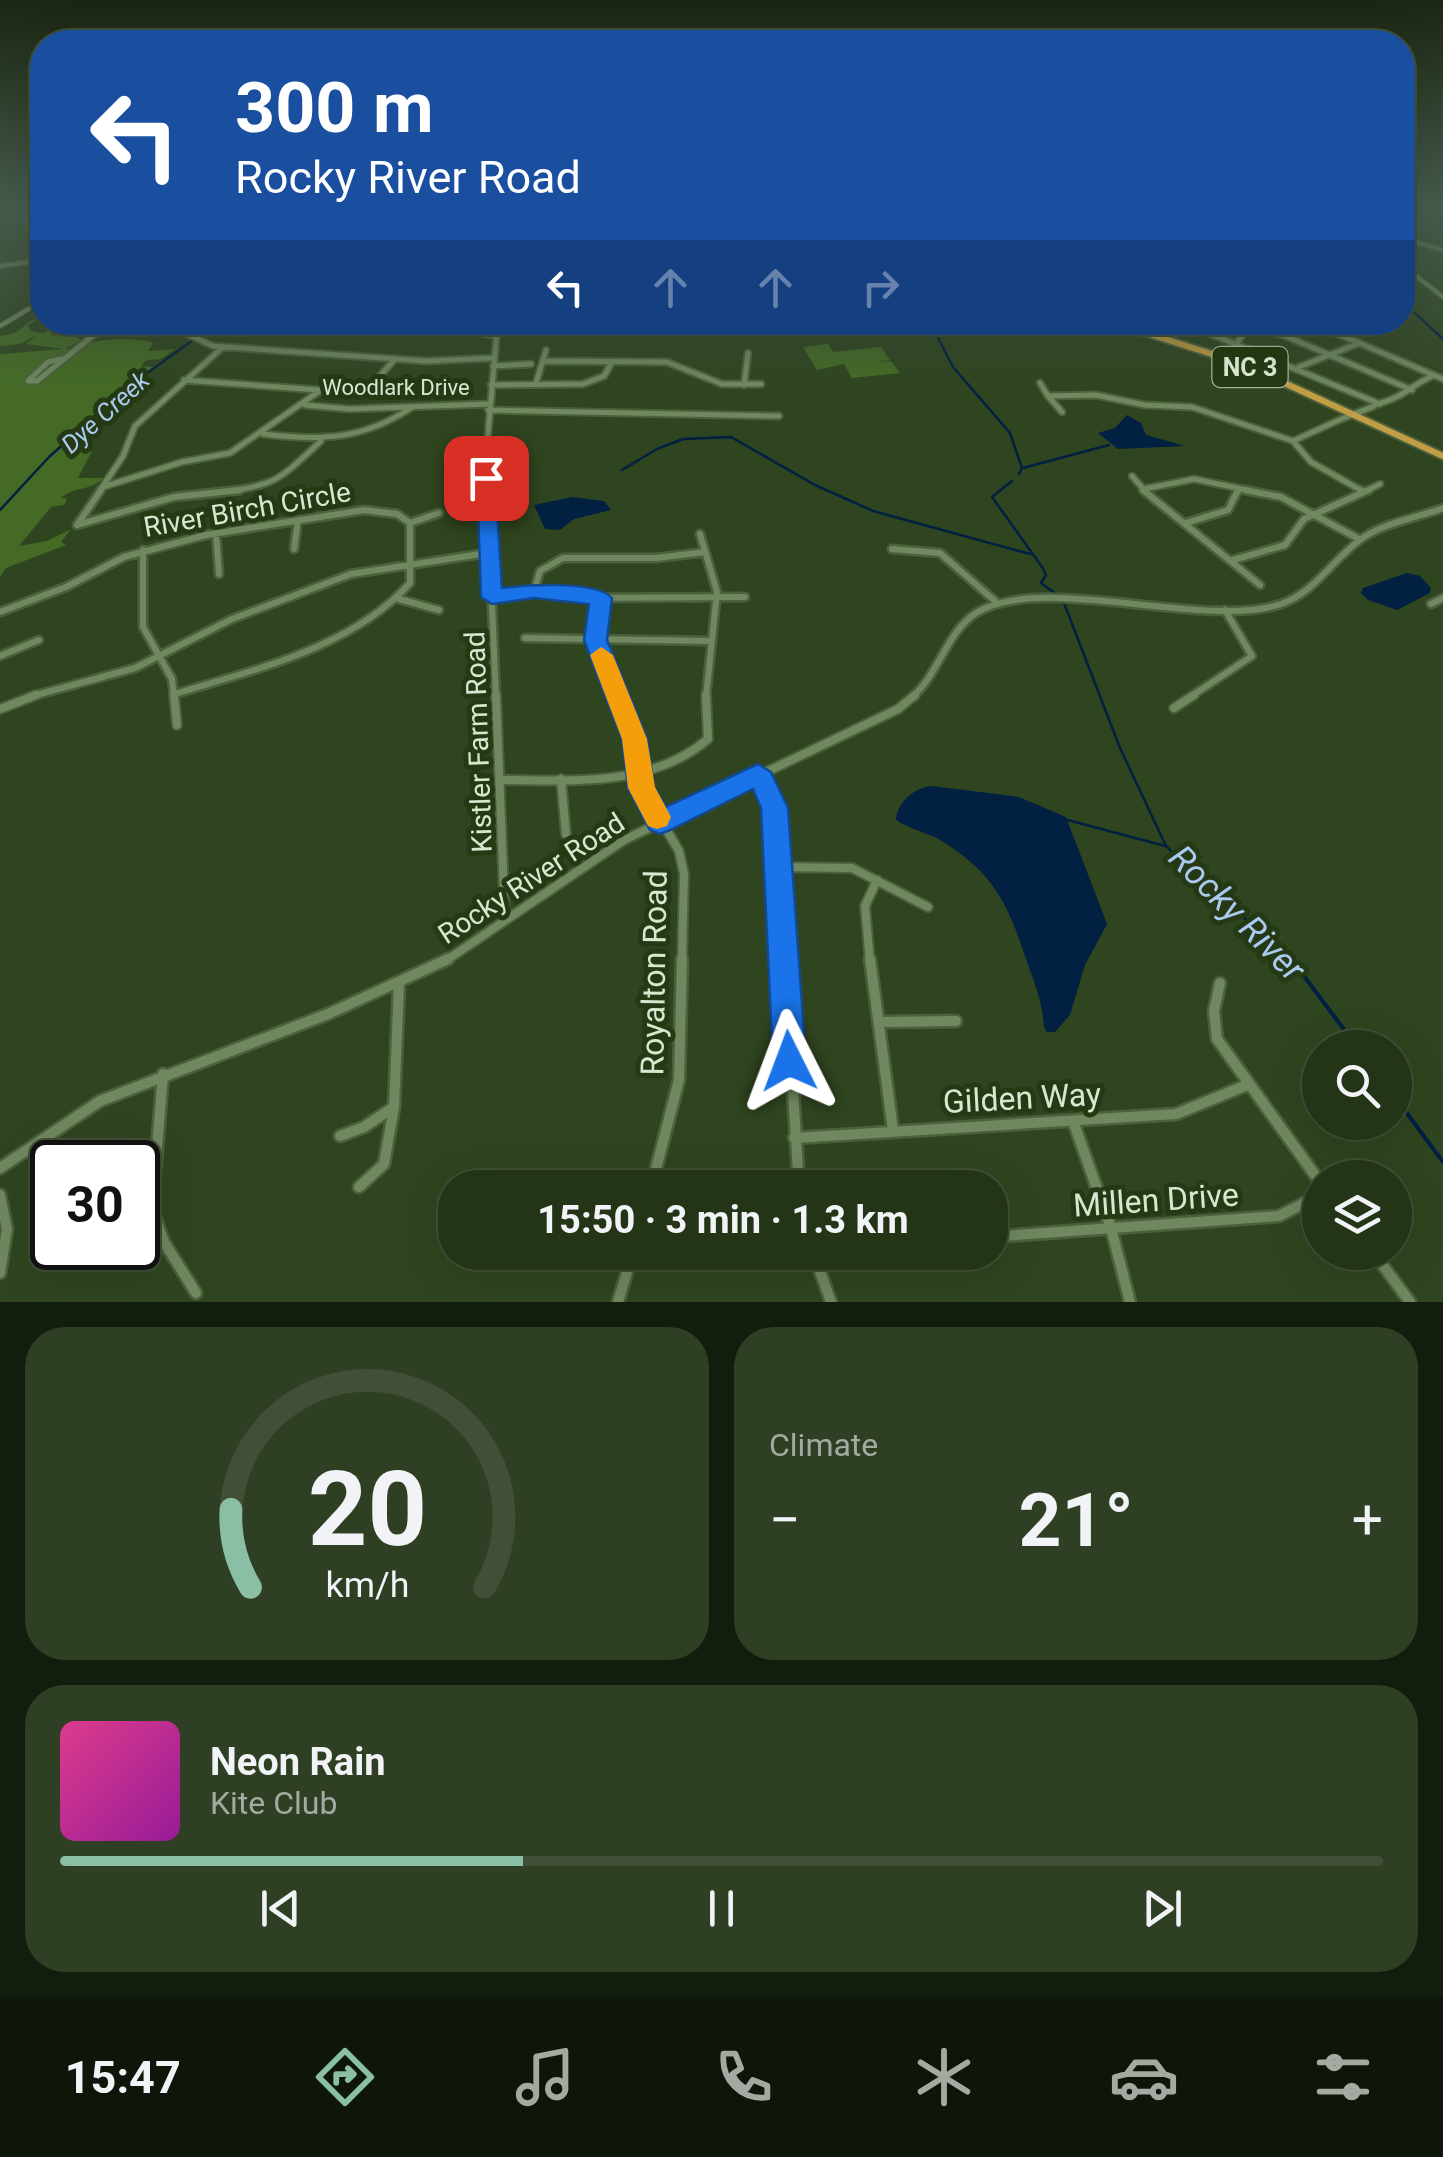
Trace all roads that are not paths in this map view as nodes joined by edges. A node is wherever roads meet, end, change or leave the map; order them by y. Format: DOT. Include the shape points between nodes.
graph roads {
  1 [pos="1415,275"];
  2 [pos="1443,297"];
  3 [pos="30,308"];
  4 [pos="0,326"];
  5 [pos="92,335"];
  6 [pos="188,335"];
  7 [pos="492,335"];
  8 [pos="1158,335"];
  9 [pos="1214,335"];
  10 [pos="1243,335"];
  11 [pos="1283,335"];
  12 [pos="1339,335"];
  13 [pos="497,336"];
  14 [pos="1162,336"];
  15 [pos="1358,343"];
  16 [pos="1236,344"];
  17 [pos="224,346"];
  18 [pos="546,350"];
  19 [pos="748,352"];
  20 [pos="1328,354"];
  21 [pos="61,359"];
  22 [pos="394,359"];
  23 [pos="544,361"];
  24 [pos="493,362"];
  25 [pos="612,362"];
  26 [pos="531,364"];
  27 [pos="1298,368"];
  28 [pos="1433,375"];
  29 [pos="380,376"];
  30 [pos="1443,379"];
  31 [pos="184,380"];
  32 [pos="536,383"];
  33 [pos="1040,383"];
  34 [pos="491,384"];
  35 [pos="744,384"];
  36 [pos="762,384"];
  37 [pos="1412,390"];
  38 [pos="1048,396"];
  39 [pos="304,405"];
  40 [pos="1377,405"];
  41 [pos="488,407"];
  42 [pos="412,408"];
  43 [pos="1062,412"];
  44 [pos="1355,414"];
  45 [pos="779,416"];
  46 [pos="261,434"];
  47 [pos="1293,440"];
  48 [pos="321,441"];
  49 [pos="1440,452"];
  50 [pos="1132,476"];
  51 [pos="1380,484"];
  52 [pos="102,487"];
  53 [pos="1238,488"];
  54 [pos="1144,489"];
  55 [pos="1364,492"];
  56 [pos="1443,508"];
  57 [pos="438,513"];
  58 [pos="1316,514"];
  59 [pos="298,520"];
  60 [pos="410,523"];
  61 [pos="1186,523"];
  62 [pos="216,533"];
  63 [pos="700,534"];
  64 [pos="1359,539"];
  65 [pos="294,549"];
  66 [pos="892,549"];
  67 [pos="144,550"];
  68 [pos="705,552"];
  69 [pos="487,553"];
  70 [pos="1233,560"];
  71 [pos="410,563"];
  72 [pos="218,574"];
  73 [pos="1260,586"];
  74 [pos="534,591"];
  75 [pos="492,597"];
  76 [pos="716,597"];
  77 [pos="745,597"];
  78 [pos="601,598"];
  79 [pos="1443,598"];
  80 [pos="399,599"];
  81 [pos="996,602"];
  82 [pos="1431,604"];
  83 [pos="1224,609"];
  84 [pos="439,610"];
  85 [pos="0,612"];
  86 [pos="525,638"];
  87 [pos="39,640"];
  88 [pos="596,640"];
  89 [pos="710,642"];
  90 [pos="0,656"];
  91 [pos="159,657"];
  92 [pos="175,694"];
  93 [pos="0,708"];
  94 [pos="1174,708"];
  95 [pos="178,725"];
  96 [pos="638,773"];
  97 [pos="758,775"];
  98 [pos="561,779"];
  99 [pos="499,780"];
  100 [pos="660,822"];
  101 [pos="566,834"];
  102 [pos="778,866"];
  103 [pos="876,880"];
  104 [pos="928,907"];
  105 [pos="505,920"];
  106 [pos="1220,983"];
  107 [pos="400,984"];
  108 [pos="956,1021"];
  109 [pos="880,1022"];
  110 [pos="163,1074"];
  111 [pos="1247,1085"];
  112 [pos="394,1107"];
  113 [pos="1073,1120"];
  114 [pos="893,1130"];
  115 [pos="340,1136"];
  116 [pos="794,1138"];
  117 [pos="1303,1160"];
  118 [pos="0,1168"];
  119 [pos="656,1170"];
  120 [pos="798,1170"];
  121 [pos="359,1187"];
  122 [pos="0,1195"];
  123 [pos="1302,1204"];
  124 [pos="1110,1228"];
  125 [pos="1008,1236"];
  126 [pos="628,1270"];
  127 [pos="820,1270"];
  128 [pos="1386,1270"];
  129 [pos="0,1272"];
  130 [pos="196,1293"];
  131 [pos="618,1302"];
  132 [pos="831,1302"];
  133 [pos="1130,1302"];
  134 [pos="1410,1302"];
  1 -- 2 [label="street"];
  3 -- 4 [label="street"];
  5 -- 21 [label="street"];
  6 -- 17 [label="street"];
  7 -- 13 [label="street"];
  8 -- 14 [label="main road, NC 3"];
  9 -- 16 [label="street"];
  10 -- 16 [label="street"];
  11 -- 20 [label="street"];
  12 -- 15 [label="street"];
  13 -- 24 [label="street, Kistler Farm Road"];
  14 -- 44 [label="main road, NC 3"];
  15 -- 20 [label="street"];
  15 -- 28 [label="street"];
  16 -- 27 [label="street"];
  17 -- 22 [label="street"];
  17 -- 31 [label="street"];
  18 -- 23 [label="street"];
  19 -- 35 [label="street"];
  20 -- 27 [label="street"];
  20 -- 37 [label="street"];
  21 -- 21 [label="street" via="48,362 28,381 37,381"];
  22 -- 24 [label="street"];
  22 -- 29 [label="street"];
  23 -- 25 [label="street"];
  23 -- 32 [label="street"];
  24 -- 26 [label="street"];
  24 -- 34 [label="street, Kistler Farm Road"];
  25 -- 32 [label="street" via="609,372 591,382"];
  25 -- 35 [label="street" via="667,362 714,382"];
  27 -- 40 [label="street"];
  28 -- 30 [label="street"];
  28 -- 37 [label="street"];
  31 -- 39 [label="street" via="321,390"];
  31 -- 52 [label="street" via="135,426"];
  32 -- 34 [label="street"];
  33 -- 38 [label="street"];
  34 -- 41 [label="street, Kistler Farm Road"];
  35 -- 36 [label="street"];
  37 -- 40 [label="street"];
  38 -- 43 [label="street"];
  38 -- 47 [label="street" via="1192,406"];
  39 -- 42 [label="street, Woodlark Drive"];
  39 -- 46 [label="street"];
  40 -- 44 [label="street"];
  41 -- 42 [label="street, Woodlark Drive"];
  41 -- 45 [label="street, Woodlark Drive"];
  41 -- 69 [label="street, Kistler Farm Road"];
  42 -- 48 [label="street" via="376,432"];
  44 -- 47 [label="street"];
  44 -- 49 [label="main road, NC 3"];
  46 -- 48 [label="street"];
  46 -- 52 [label="street" via="219,457"];
  47 -- 55 [label="street" via="1312,462"];
  48 -- 52 [label="street" via="263,487 174,497 76,525"];
  50 -- 54 [label="street"];
  51 -- 55 [label="street"];
  53 -- 54 [label="street" via="1188,479"];
  53 -- 58 [label="street" via="1292,500"];
  53 -- 61 [label="street" via="1231,510"];
  54 -- 61 [label="street"];
  55 -- 58 [label="street"];
  56 -- 64 [label="street"];
  57 -- 60 [label="street"];
  58 -- 64 [label="street"];
  58 -- 70 [label="street" via="1285,545"];
  59 -- 60 [label="street, River Birch Circle" via="376,510"];
  59 -- 62 [label="street, River Birch Circle"];
  59 -- 65 [label="street"];
  60 -- 71 [label="street"];
  61 -- 70 [label="street"];
  62 -- 67 [label="street, River Birch Circle"];
  62 -- 72 [label="street"];
  63 -- 68 [label="street"];
  64 -- 83 [label="street" via="1292,600"];
  66 -- 81 [label="street" via="940,553"];
  67 -- 85 [label="street, River Birch Circle"];
  67 -- 91 [label="street" via="143,627"];
  68 -- 74 [label="street" via="563,558 540,570"];
  68 -- 76 [label="street"];
  69 -- 71 [label="street"];
  69 -- 75 [label="street, Kistler Farm Road"];
  70 -- 73 [label="street"];
  71 -- 80 [label="street" via="410,582"];
  71 -- 91 [label="street" via="362,571 243,614"];
  74 -- 75 [label="street"];
  74 -- 78 [label="street"];
  75 -- 99 [label="street, Kistler Farm Road"];
  76 -- 77 [label="street"];
  76 -- 78 [label="street"];
  76 -- 89 [label="street"];
  78 -- 88 [label="street"];
  79 -- 82 [label="street"];
  80 -- 84 [label="street"];
  80 -- 92 [label="street" via="366,621"];
  81 -- 83 [label="street" via="1038,598"];
  81 -- 97 [label="street, Rocky River Road" via="968,616 910,700"];
  83 -- 94 [label="street" via="1252,656"];
  86 -- 88 [label="street"];
  87 -- 90 [label="street"];
  88 -- 89 [label="street"];
  88 -- 96 [label="street, Royalton Road" via="635,739"];
  89 -- 96 [label="street" via="708,739 687,756"];
  91 -- 92 [label="street"];
  91 -- 93 [label="street"];
  92 -- 95 [label="street"];
  96 -- 98 [label="street"];
  96 -- 100 [label="street, Royalton Road"];
  97 -- 100 [label="street, Rocky River Road"];
  97 -- 102 [label="street" via="774,808"];
  98 -- 99 [label="street"];
  98 -- 101 [label="street"];
  99 -- 105 [label="street, Kistler Farm Road"];
  100 -- 105 [label="street, Rocky River Road" via="576,869"];
  100 -- 119 [label="street, Royalton Road" via="679,851 684,874 680,1080"];
  102 -- 103 [label="street" via="852,868"];
  102 -- 116 [label="street"];
  103 -- 104 [label="street"];
  103 -- 109 [label="street" via="864,919"];
  105 -- 107 [label="street, Rocky River Road"];
  106 -- 111 [label="street" via="1217,1038"];
  107 -- 110 [label="street, Rocky River Road"];
  107 -- 112 [label="street"];
  108 -- 109 [label="street"];
  109 -- 114 [label="street"];
  110 -- 118 [label="street, Rocky River Road" via="100,1100"];
  110 -- 130 [label="street" via="152,1209"];
  111 -- 113 [label="street, Gilden Way" via="1176,1114"];
  111 -- 117 [label="street"];
  112 -- 115 [label="street"];
  112 -- 121 [label="street" via="388,1158 381,1174"];
  113 -- 114 [label="street, Gilden Way"];
  113 -- 124 [label="street"];
  114 -- 116 [label="street, Gilden Way"];
  116 -- 120 [label="street"];
  122 -- 129 [label="street" via="7,1230"];
  123 -- 124 [label="street, Millen Drive" via="1278,1216"];
  124 -- 125 [label="street, Millen Drive"];
  124 -- 133 [label="street"];
  126 -- 131 [label="street"];
  127 -- 132 [label="street"];
  128 -- 134 [label="street"];
}
